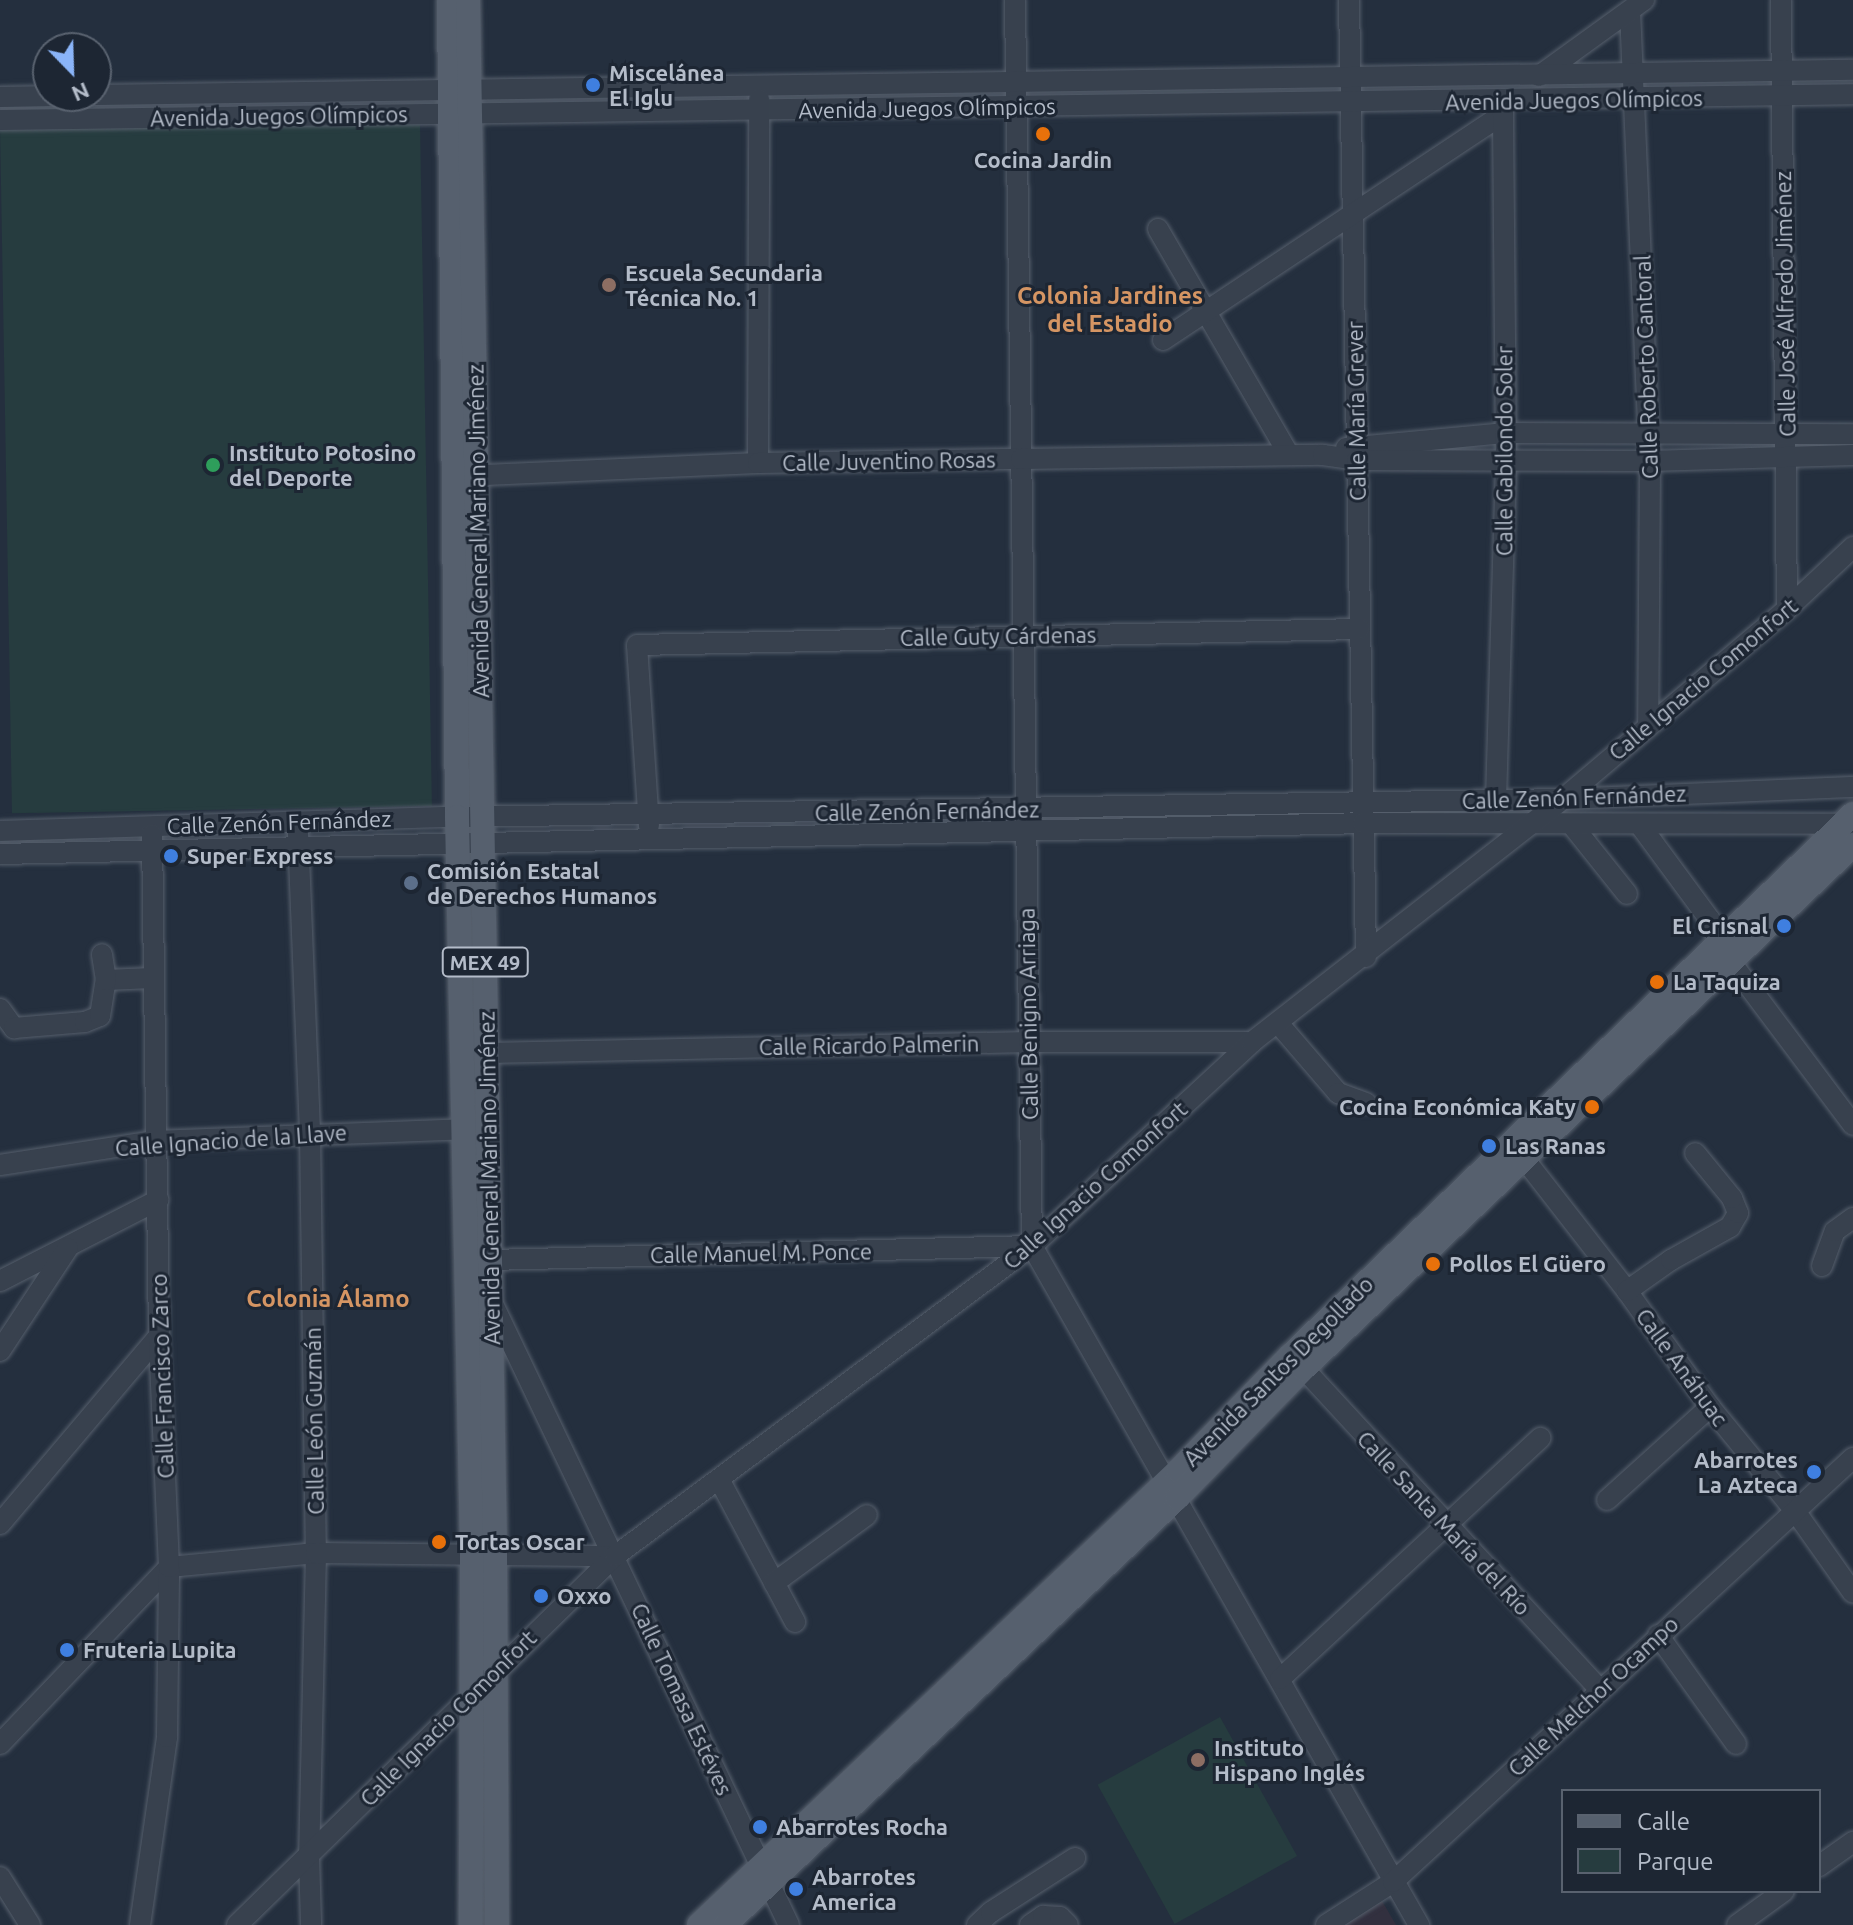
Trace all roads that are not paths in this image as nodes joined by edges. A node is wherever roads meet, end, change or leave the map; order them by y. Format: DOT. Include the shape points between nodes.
graph roads {
  1 [pos="449,0"];
  2 [pos="468,0"];
  3 [pos="1015,0"];
  4 [pos="1349,0"];
  5 [pos="1781,0"];
  6 [pos="1637,5"];
  7 [pos="1853,70"];
  8 [pos="1782,71"];
  9 [pos="1632,73"];
  10 [pos="1541,75"];
  11 [pos="1349,79"];
  12 [pos="1016,83"];
  13 [pos="759,87"];
  14 [pos="1853,94"];
  15 [pos="112,95"];
  16 [pos="32,96"];
  17 [pos="1783,96"];
  18 [pos="0,97"];
  19 [pos="1636,99"];
  20 [pos="459,103"];
  21 [pos="1350,103"];
  22 [pos="1016,107"];
  23 [pos="1502,108"];
  24 [pos="759,110"];
  25 [pos="0,120"];
  26 [pos="1352,216"];
  27 [pos="1158,229"];
  28 [pos="1205,311"];
  29 [pos="1163,340"];
  30 [pos="1506,433"];
  31 [pos="1853,434"];
  32 [pos="1650,435"];
  33 [pos="1787,445"];
  34 [pos="1356,453"];
  35 [pos="1289,455"];
  36 [pos="1853,455"];
  37 [pos="1021,459"];
  38 [pos="1506,459"];
  39 [pos="1650,461"];
  40 [pos="758,463"];
  41 [pos="466,476"];
  42 [pos="1853,547"];
  43 [pos="1787,609"];
  44 [pos="1360,629"];
  45 [pos="1023,634"];
  46 [pos="1648,725"];
  47 [pos="1853,787"];
  48 [pos="1563,799"];
  49 [pos="1496,800"];
  50 [pos="1363,812"];
  51 [pos="647,814"];
  52 [pos="457,817"];
  53 [pos="482,817"];
  54 [pos="1026,820"];
  55 [pos="298,821"];
  56 [pos="1572,825"];
  57 [pos="1640,825"];
  58 [pos="151,826"];
  59 [pos="1526,826"];
  60 [pos="1851,827"];
  61 [pos="0,831"];
  62 [pos="651,837"];
  63 [pos="483,843"];
  64 [pos="458,844"];
  65 [pos="299,845"];
  66 [pos="152,847"];
  67 [pos="0,854"];
  68 [pos="1627,894"];
  69 [pos="102,954"];
  70 [pos="1725,954"];
  71 [pos="1366,957"];
  72 [pos="152,978"];
  73 [pos="106,980"];
  74 [pos="0,1009"];
  75 [pos="1278,1023"];
  76 [pos="1029,1042"];
  77 [pos="1252,1042"];
  78 [pos="487,1053"];
  79 [pos="1366,1103"];
  80 [pos="1853,1125"];
  81 [pos="464,1129"];
  82 [pos="310,1133"];
  83 [pos="155,1141"];
  84 [pos="1518,1151"];
  85 [pos="1695,1153"];
  86 [pos="0,1165"];
  87 [pos="158,1200"];
  88 [pos="1853,1218"];
  89 [pos="70,1245"];
  90 [pos="1032,1246"];
  91 [pos="490,1260"];
  92 [pos="1822,1266"];
  93 [pos="0,1281"];
  94 [pos="1627,1291"];
  95 [pos="491,1300"];
  96 [pos="159,1336"];
  97 [pos="0,1351"];
  98 [pos="1297,1362"];
  99 [pos="1710,1407"];
  100 [pos="1540,1438"];
  101 [pos="1853,1458"];
  102 [pos="719,1479"];
  103 [pos="1172,1490"];
  104 [pos="1607,1500"];
  105 [pos="1795,1511"];
  106 [pos="867,1515"];
  107 [pos="0,1524"];
  108 [pos="1446,1527"];
  109 [pos="316,1553"];
  110 [pos="483,1553"];
  111 [pos="615,1556"];
  112 [pos="169,1567"];
  113 [pos="774,1583"];
  114 [pos="1853,1593"];
  115 [pos="795,1622"];
  116 [pos="1658,1635"];
  117 [pos="494,1671"];
  118 [pos="1280,1679"];
  119 [pos="1599,1689"];
  120 [pos="470,1694"];
  121 [pos="0,1744"];
  122 [pos="1736,1744"];
  123 [pos="1853,1842"];
  124 [pos="309,1856"];
  125 [pos="1075,1858"];
  126 [pos="1821,1865"];
  127 [pos="765,1876"];
  128 [pos="0,1877"];
  129 [pos="1393,1882"];
  130 [pos="1781,1893"];
  131 [pos="29,1924"];
  132 [pos="140,1925"];
  133 [pos="237,1925"];
  134 [pos="311,1925"];
  135 [pos="471,1925"];
  136 [pos="497,1925"];
  137 [pos="699,1925"];
  138 [pos="725,1925"];
  139 [pos="789,1925"];
  140 [pos="977,1925"];
  141 [pos="1030,1925"];
  142 [pos="1068,1925"];
  143 [pos="1326,1925"];
  144 [pos="1419,1925"];
  145 [pos="1737,1925"];
  1 -- 20 [label="main road, Avenida General Mariano Jiménez / MEX 49"];
  2 -- 20 [label="main road, Avenida General Mariano Jiménez / MEX 49"];
  3 -- 12 [label="street, Calle Benigno Arriaga"];
  4 -- 11 [label="street, Calle María Grever"];
  5 -- 8 [label="street, Calle José Alfredo Jiménez"];
  6 -- 9 [label="street, Calle Roberto Cantoral"];
  6 -- 10 [label="street"];
  7 -- 8 [label="street, Avenida Juegos Olímpicos"];
  8 -- 9 [label="street, Avenida Juegos Olímpicos"];
  8 -- 17 [label="street, Calle José Alfredo Jiménez"];
  9 -- 10 [label="street, Avenida Juegos Olímpicos"];
  9 -- 19 [label="street, Calle Roberto Cantoral"];
  10 -- 11 [label="street, Avenida Juegos Olímpicos"];
  10 -- 23 [label="street"];
  11 -- 12 [label="street, Avenida Juegos Olímpicos"];
  11 -- 21 [label="street, Calle María Grever"];
  12 -- 13 [label="street, Avenida Juegos Olímpicos"];
  12 -- 22 [label="street, Calle Benigno Arriaga"];
  13 -- 20 [label="street, Avenida Juegos Olímpicos"];
  13 -- 24 [label="street"];
  14 -- 17 [label="street, Avenida Juegos Olímpicos"];
  15 -- 20 [label="street, Avenida Juegos Olímpicos"];
  16 -- 18 [label="street"];
  17 -- 19 [label="street, Avenida Juegos Olímpicos"];
  17 -- 33 [label="street, Calle José Alfredo Jiménez"];
  19 -- 23 [label="street, Avenida Juegos Olímpicos"];
  19 -- 32 [label="street, Calle Roberto Cantoral"];
  20 -- 24 [label="street, Avenida Juegos Olímpicos"];
  20 -- 25 [label="street, Avenida Juegos Olímpicos"];
  20 -- 41 [label="main road, Avenida General Mariano Jiménez / MEX 49"];
  21 -- 22 [label="street, Avenida Juegos Olímpicos"];
  21 -- 23 [label="street, Avenida Juegos Olímpicos"];
  21 -- 26 [label="street, Calle María Grever"];
  22 -- 24 [label="street, Avenida Juegos Olímpicos"];
  22 -- 37 [label="street, Calle Benigno Arriaga"];
  23 -- 26 [label="street"];
  23 -- 30 [label="street, Calle Gabilondo Soler"];
  24 -- 40 [label="street"];
  26 -- 28 [label="street"];
  26 -- 34 [label="street, Calle María Grever"];
  27 -- 28 [label="street"];
  28 -- 29 [label="street"];
  28 -- 35 [label="street"];
  30 -- 32 [label="street, Calle Juventino Rosas"];
  30 -- 34 [label="street, Calle Juventino Rosas"];
  30 -- 38 [label="street, Calle Gabilondo Soler"];
  31 -- 33 [label="street, Calle Juventino Rosas"];
  32 -- 33 [label="street, Calle Juventino Rosas"];
  32 -- 39 [label="street, Calle Roberto Cantoral"];
  33 -- 36 [label="street, Calle Juventino Rosas"];
  33 -- 39 [label="street, Calle Juventino Rosas"];
  33 -- 43 [label="street, Calle José Alfredo Jiménez"];
  34 -- 35 [label="street, Calle Juventino Rosas"];
  34 -- 38 [label="street, Calle Juventino Rosas"];
  34 -- 44 [label="street, Calle María Grever"];
  35 -- 37 [label="street, Calle Juventino Rosas"];
  37 -- 40 [label="street, Calle Juventino Rosas"];
  37 -- 45 [label="street, Calle Benigno Arriaga"];
  38 -- 39 [label="street, Calle Juventino Rosas"];
  38 -- 49 [label="street, Calle Gabilondo Soler"];
  39 -- 46 [label="street, Calle Roberto Cantoral"];
  40 -- 41 [label="street, Calle Juventino Rosas"];
  41 -- 52 [label="main road, Avenida General Mariano Jiménez / MEX 49"];
  41 -- 53 [label="main road, Avenida General Mariano Jiménez / MEX 49"];
  42 -- 43 [label="street, Calle Ignacio Comonfort"];
  43 -- 46 [label="street, Calle Ignacio Comonfort"];
  44 -- 45 [label="street, Calle Guty Cárdenas"];
  44 -- 50 [label="street, Calle María Grever"];
  45 -- 51 [label="street, Calle Guty Cárdenas" via="637,645"];
  45 -- 54 [label="street, Calle Benigno Arriaga"];
  46 -- 48 [label="street, Calle Ignacio Comonfort"];
  47 -- 48 [label="street, Calle Zenón Fernández"];
  48 -- 49 [label="street, Calle Zenón Fernández"];
  48 -- 59 [label="street, Calle Ignacio Comonfort"];
  49 -- 50 [label="street, Calle Zenón Fernández"];
  50 -- 54 [label="street, Calle Zenón Fernández"];
  50 -- 59 [label="street, Calle Zenón Fernández"];
  50 -- 71 [label="street, Calle María Grever"];
  51 -- 53 [label="street, Calle Zenón Fernández"];
  51 -- 54 [label="street, Calle Zenón Fernández"];
  51 -- 62 [label="street"];
  52 -- 53 [label="street, Calle Zenón Fernández"];
  52 -- 55 [label="street, Calle Zenón Fernández"];
  52 -- 64 [label="main road, Avenida General Mariano Jiménez / MEX 49"];
  53 -- 63 [label="main road, Avenida General Mariano Jiménez / MEX 49"];
  54 -- 62 [label="street, Calle Zenón Fernández"];
  54 -- 76 [label="street, Calle Benigno Arriaga"];
  55 -- 58 [label="street, Calle Zenón Fernández"];
  55 -- 65 [label="street, Calle León Guzmán"];
  56 -- 57 [label="street, Calle Zenón Fernández"];
  56 -- 59 [label="street, Calle Zenón Fernández"];
  56 -- 68 [label="street"];
  57 -- 60 [label="street, Calle Zenón Fernández"];
  57 -- 70 [label="street" via="1710,920"];
  58 -- 61 [label="street, Calle Zenón Fernández"];
  58 -- 66 [label="street, Calle Francisco Zarco"];
  59 -- 71 [label="street, Calle Ignacio Comonfort"];
  60 -- 70 [label="main road, Avenida Santos Degollado"];
  62 -- 63 [label="street, Calle Zenón Fernández"];
  63 -- 64 [label="street, Calle Zenón Fernández"];
  63 -- 78 [label="main road, Avenida General Mariano Jiménez / MEX 49"];
  64 -- 65 [label="street, Calle Zenón Fernández"];
  64 -- 81 [label="main road, Avenida General Mariano Jiménez / MEX 49"];
  65 -- 66 [label="street, Calle Zenón Fernández"];
  65 -- 82 [label="street, Calle León Guzmán"];
  66 -- 67 [label="street, Calle Zenón Fernández"];
  66 -- 72 [label="street, Calle Francisco Zarco"];
  69 -- 73 [label="street"];
  70 -- 80 [label="street"];
  70 -- 84 [label="main road, Avenida Santos Degollado"];
  71 -- 75 [label="street, Calle Ignacio Comonfort"];
  72 -- 73 [label="street"];
  72 -- 83 [label="street, Calle Francisco Zarco"];
  73 -- 74 [label="street" via="100,1016 85,1022 14,1028"];
  75 -- 77 [label="street, Calle Ignacio Comonfort"];
  75 -- 79 [label="street" via="1338,1093"];
  76 -- 77 [label="street, Calle Ricardo Palmerin"];
  76 -- 78 [label="street, Calle Ricardo Palmerin"];
  76 -- 90 [label="street, Calle Benigno Arriaga"];
  77 -- 90 [label="street, Calle Ignacio Comonfort"];
  78 -- 91 [label="main road, Avenida General Mariano Jiménez / MEX 49"];
  81 -- 82 [label="street, Calle Ignacio de la Llave"];
  81 -- 110 [label="main road, Avenida General Mariano Jiménez / MEX 49"];
  82 -- 83 [label="street, Calle Ignacio de la Llave"];
  82 -- 109 [label="street, Calle León Guzmán"];
  83 -- 86 [label="street, Calle Ignacio de la Llave"];
  83 -- 87 [label="street, Calle Francisco Zarco"];
  84 -- 94 [label="street, Calle Anáhuac"];
  84 -- 98 [label="main road, Avenida Santos Degollado"];
  85 -- 94 [label="street" via="1738,1213 1730,1227"];
  87 -- 89 [label="street"];
  87 -- 96 [label="street, Calle Francisco Zarco"];
  88 -- 92 [label="street" via="1835,1231"];
  89 -- 93 [label="street"];
  89 -- 97 [label="street"];
  90 -- 91 [label="street, Calle Manuel M. Ponce"];
  90 -- 102 [label="street, Calle Ignacio Comonfort"];
  90 -- 103 [label="street, Calle Benigno Arriaga"];
  91 -- 95 [label="main road, Avenida General Mariano Jiménez / MEX 49"];
  94 -- 99 [label="street, Calle Anáhuac"];
  95 -- 110 [label="main road, Avenida General Mariano Jiménez / MEX 49"];
  95 -- 111 [label="street, Calle Tomasa Estéves"];
  96 -- 107 [label="street"];
  96 -- 112 [label="street, Calle Francisco Zarco"];
  98 -- 103 [label="main road, Avenida Santos Degollado"];
  98 -- 108 [label="street, Calle Santa María del Río"];
  99 -- 104 [label="street"];
  99 -- 105 [label="street, Calle Anáhuac"];
  100 -- 108 [label="street"];
  101 -- 105 [label="street, Calle Melchor Ocampo"];
  102 -- 111 [label="street, Calle Ignacio Comonfort"];
  102 -- 113 [label="street"];
  103 -- 118 [label="street, Calle Benigno Arriaga"];
  103 -- 127 [label="main road, Avenida Santos Degollado"];
  105 -- 114 [label="street, Calle Anáhuac"];
  105 -- 116 [label="street, Calle Melchor Ocampo"];
  106 -- 113 [label="street"];
  108 -- 118 [label="street"];
  108 -- 119 [label="street, Calle Santa María del Río"];
  109 -- 110 [label="street"];
  109 -- 112 [label="street"];
  109 -- 124 [label="street, Calle León Guzmán"];
  110 -- 111 [label="street"];
  110 -- 117 [label="main road, Avenida General Mariano Jiménez / MEX 49"];
  110 -- 120 [label="main road, Avenida General Mariano Jiménez / MEX 49"];
  111 -- 117 [label="street, Calle Ignacio Comonfort"];
  111 -- 127 [label="street, Calle Tomasa Estéves"];
  112 -- 121 [label="street"];
  112 -- 132 [label="street, Calle Francisco Zarco" via="167,1737"];
  113 -- 115 [label="street"];
  116 -- 119 [label="street, Calle Melchor Ocampo"];
  116 -- 122 [label="street"];
  117 -- 120 [label="street, Calle Ignacio Comonfort"];
  117 -- 136 [label="main road, Avenida General Mariano Jiménez / MEX 49"];
  118 -- 129 [label="street, Calle Benigno Arriaga"];
  119 -- 129 [label="street, Calle Melchor Ocampo"];
  120 -- 124 [label="street, Calle Ignacio Comonfort"];
  120 -- 135 [label="main road, Avenida General Mariano Jiménez / MEX 49"];
  123 -- 126 [label="street"];
  124 -- 133 [label="street, Calle Ignacio Comonfort"];
  124 -- 134 [label="street, Calle León Guzmán"];
  125 -- 140 [label="street"];
  127 -- 137 [label="main road, Avenida Santos Degollado"];
  127 -- 138 [label="main road, Avenida Santos Degollado"];
  127 -- 139 [label="street, Calle Tomasa Estéves"];
  128 -- 131 [label="street"];
  129 -- 143 [label="street, Calle Melchor Ocampo"];
  129 -- 144 [label="street, Calle Benigno Arriaga"];
  130 -- 145 [label="street"];
  141 -- 142 [label="street" via="1043,1916 1060,1917"];
}
